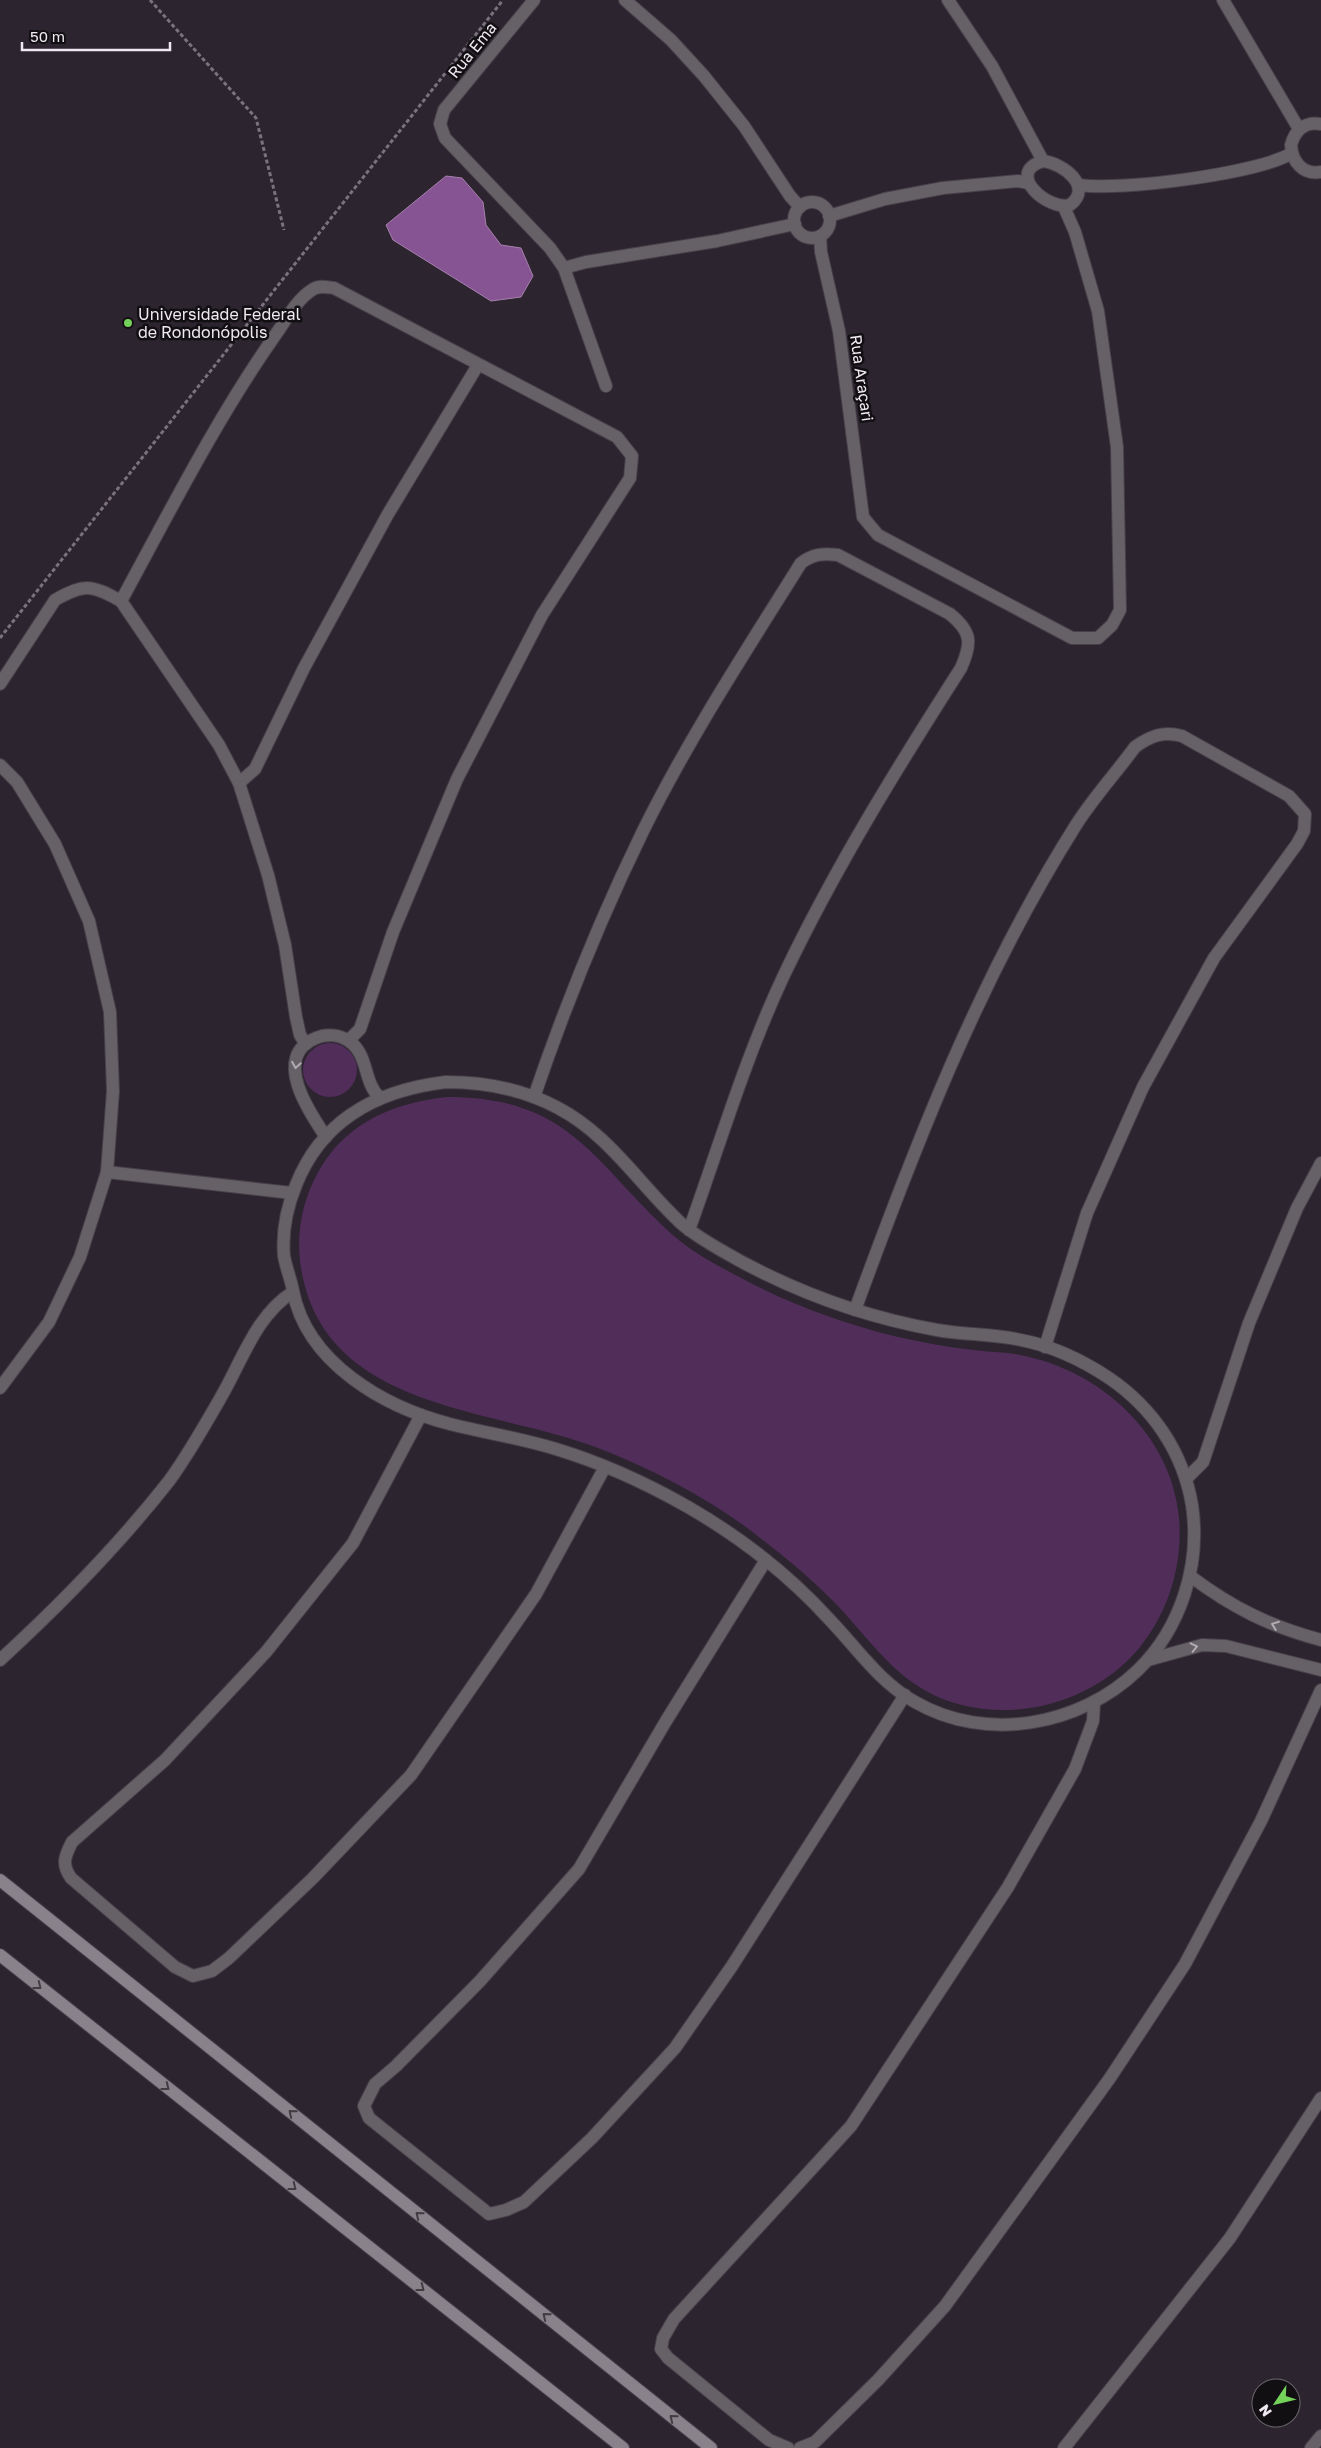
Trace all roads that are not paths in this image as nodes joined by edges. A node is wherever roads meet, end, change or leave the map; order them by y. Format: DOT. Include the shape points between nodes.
graph roads {
  1 [pos="534,0"];
  2 [pos="625,0"];
  3 [pos="948,0"];
  4 [pos="1223,0"];
  5 [pos="1321,124"];
  6 [pos="1299,129"];
  7 [pos="1292,153"];
  8 [pos="1043,161"];
  9 [pos="1321,172"];
  10 [pos="1028,183"];
  11 [pos="1079,185"];
  12 [pos="800,207"];
  13 [pos="1064,207"];
  14 [pos="829,216"];
  15 [pos="795,224"];
  16 [pos="820,236"];
  17 [pos="564,268"];
  18 [pos="478,366"];
  19 [pos="606,386"];
  20 [pos="121,601"];
  21 [pos="0,684"];
  22 [pos="0,765"];
  23 [pos="239,783"];
  24 [pos="348,1040"];
  25 [pos="306,1044"];
  26 [pos="379,1097"];
  27 [pos="534,1097"];
  28 [pos="326,1136"];
  29 [pos="1321,1163"];
  30 [pos="107,1172"];
  31 [pos="292,1193"];
  32 [pos="689,1230"];
  33 [pos="294,1292"];
  34 [pos="855,1310"];
  35 [pos="1045,1347"];
  36 [pos="0,1388"];
  37 [pos="421,1415"];
  38 [pos="605,1467"];
  39 [pos="1186,1479"];
  40 [pos="766,1560"];
  41 [pos="1190,1576"];
  42 [pos="1321,1640"];
  43 [pos="0,1660"];
  44 [pos="1148,1660"];
  45 [pos="1321,1670"];
  46 [pos="1321,1690"];
  47 [pos="905,1695"];
  48 [pos="1094,1703"];
  49 [pos="0,1880"];
  50 [pos="0,1956"];
  51 [pos="1321,2098"];
  52 [pos="1321,2436"];
  53 [pos="623,2448"];
  54 [pos="711,2448"];
  55 [pos="788,2448"];
  56 [pos="800,2448"];
  57 [pos="1064,2448"];
  58 [pos="1312,2448"];
  1 -- 17 [label="street, Rua Ema" via="444,110 440,124 445,138 550,248"];
  2 -- 12 [label="street" via="671,40 704,76 744,126"];
  3 -- 8 [label="street" via="992,66"];
  4 -- 6 [label="street"];
  5 -- 6 [label="street" via="1307,124"];
  6 -- 7 [label="street" via="1294,136"];
  7 -- 9 [label="street" via="1302,168"];
  7 -- 11 [label="street" via="1273,161 1214,175 1091,187"];
  8 -- 10 [label="street" via="1032,166"];
  8 -- 11 [label="street" via="1054,164"];
  10 -- 13 [label="street" via="1053,204"];
  10 -- 14 [label="street" via="1018,181 943,188 886,199"];
  11 -- 13 [label="street" via="1078,197"];
  12 -- 14 [label="street" via="806,203 818,204 827,210"];
  12 -- 15 [label="street"];
  13 -- 16 [label="street, Rua Araçari" via="1075,232 1098,311 1117,447 1120,610 1112,625 1098,638 1072,638 878,535 868,525 863,517 839,331"];
  14 -- 16 [label="street" via="828,228"];
  15 -- 16 [label="street" via="802,235"];
  15 -- 17 [label="street"];
  17 -- 19 [label="street"];
  18 -- 20 [label="street" via="334,288 312,289 255,364"];
  18 -- 23 [label="street" via="388,514 304,668 255,769"];
  18 -- 24 [label="street" via="617,436 632,456 630,478 542,615 457,779 393,932 360,1029"];
  20 -- 21 [label="street" via="98,588 68,593 56,600"];
  20 -- 23 [label="street" via="219,745"];
  22 -- 30 [label="street" via="17,782 55,844 89,921 110,1012 113,1092"];
  23 -- 25 [label="street" via="268,875 300,1035"];
  24 -- 25 [label="street" via="327,1035"];
  24 -- 26 [label="street" via="363,1058 368,1082"];
  25 -- 28 [label="street, one-way" via="295,1064 295,1075 300,1094"];
  26 -- 27 [label="street" via="446,1082 496,1085"];
  26 -- 28 [label="street" via="359,1108"];
  27 -- 32 [label="street" via="562,1110 599,1136 650,1193"];
  27 -- 32 [label="street" via="578,975 643,830 713,704 800,563 825,553 838,555 950,614 962,624 968,636 968,653 961,668 885,787 784,976 742,1074"];
  28 -- 31 [label="street" via="301,1173"];
  29 -- 39 [label="street" via="1297,1208 1249,1323 1203,1462"];
  30 -- 31 [label="street"];
  30 -- 36 [label="street" via="80,1257 48,1322"];
  31 -- 33 [label="street" via="284,1252"];
  32 -- 34 [label="street" via="777,1280"];
  33 -- 37 [label="street" via="294,1302 303,1323 330,1359 370,1390"];
  33 -- 43 [label="street" via="282,1300 261,1324 222,1397 170,1479 57,1608"];
  34 -- 35 [label="street" via="935,1330 1019,1339"];
  34 -- 35 [label="street" via="910,1160 958,1045 1009,941 1077,824 1136,747 1147,738 1171,733 1182,736 1289,796 1305,814 1304,831 1214,958 1143,1087 1087,1212"];
  35 -- 39 [label="street" via="1084,1363 1137,1400 1166,1435"];
  37 -- 38 [label="street" via="553,1448"];
  37 -- 38 [label="street" via="353,1543 266,1652 165,1760 72,1842 64,1857 64,1868 71,1878 175,1967 193,1976 212,1971 229,1958 313,1878 411,1775 536,1594"];
  38 -- 40 [label="street" via="658,1490 695,1511"];
  39 -- 41 [label="street" via="1194,1527"];
  40 -- 47 [label="street" via="829,1618 884,1680"];
  40 -- 47 [label="street" via="579,1869 480,1981 375,2084 364,2106 369,2118 489,2214 524,2202 592,2138 675,2048 732,1966"];
  42 -- 41 [label="street, one-way" via="1292,1632 1245,1612"];
  41 -- 44 [label="street" via="1174,1621"];
  44 -- 45 [label="street, one-way" via="1202,1645 1226,1646"];
  44 -- 48 [label="street"];
  46 -- 56 [label="street" via="1261,1821 1185,1964 1110,2078 945,2306 878,2380 815,2442"];
  47 -- 48 [label="street" via="936,1712 958,1719 1004,1725 1050,1720"];
  48 -- 55 [label="street" via="1093,1721 1075,1769 1008,1887 852,2126 674,2319 663,2338 661,2349 668,2358 769,2440"];
  54 -- 49 [label="street, one-way"];
  50 -- 53 [label="street, one-way"];
  51 -- 57 [label="street" via="1230,2238"];
  52 -- 58 [label="street"];
}
